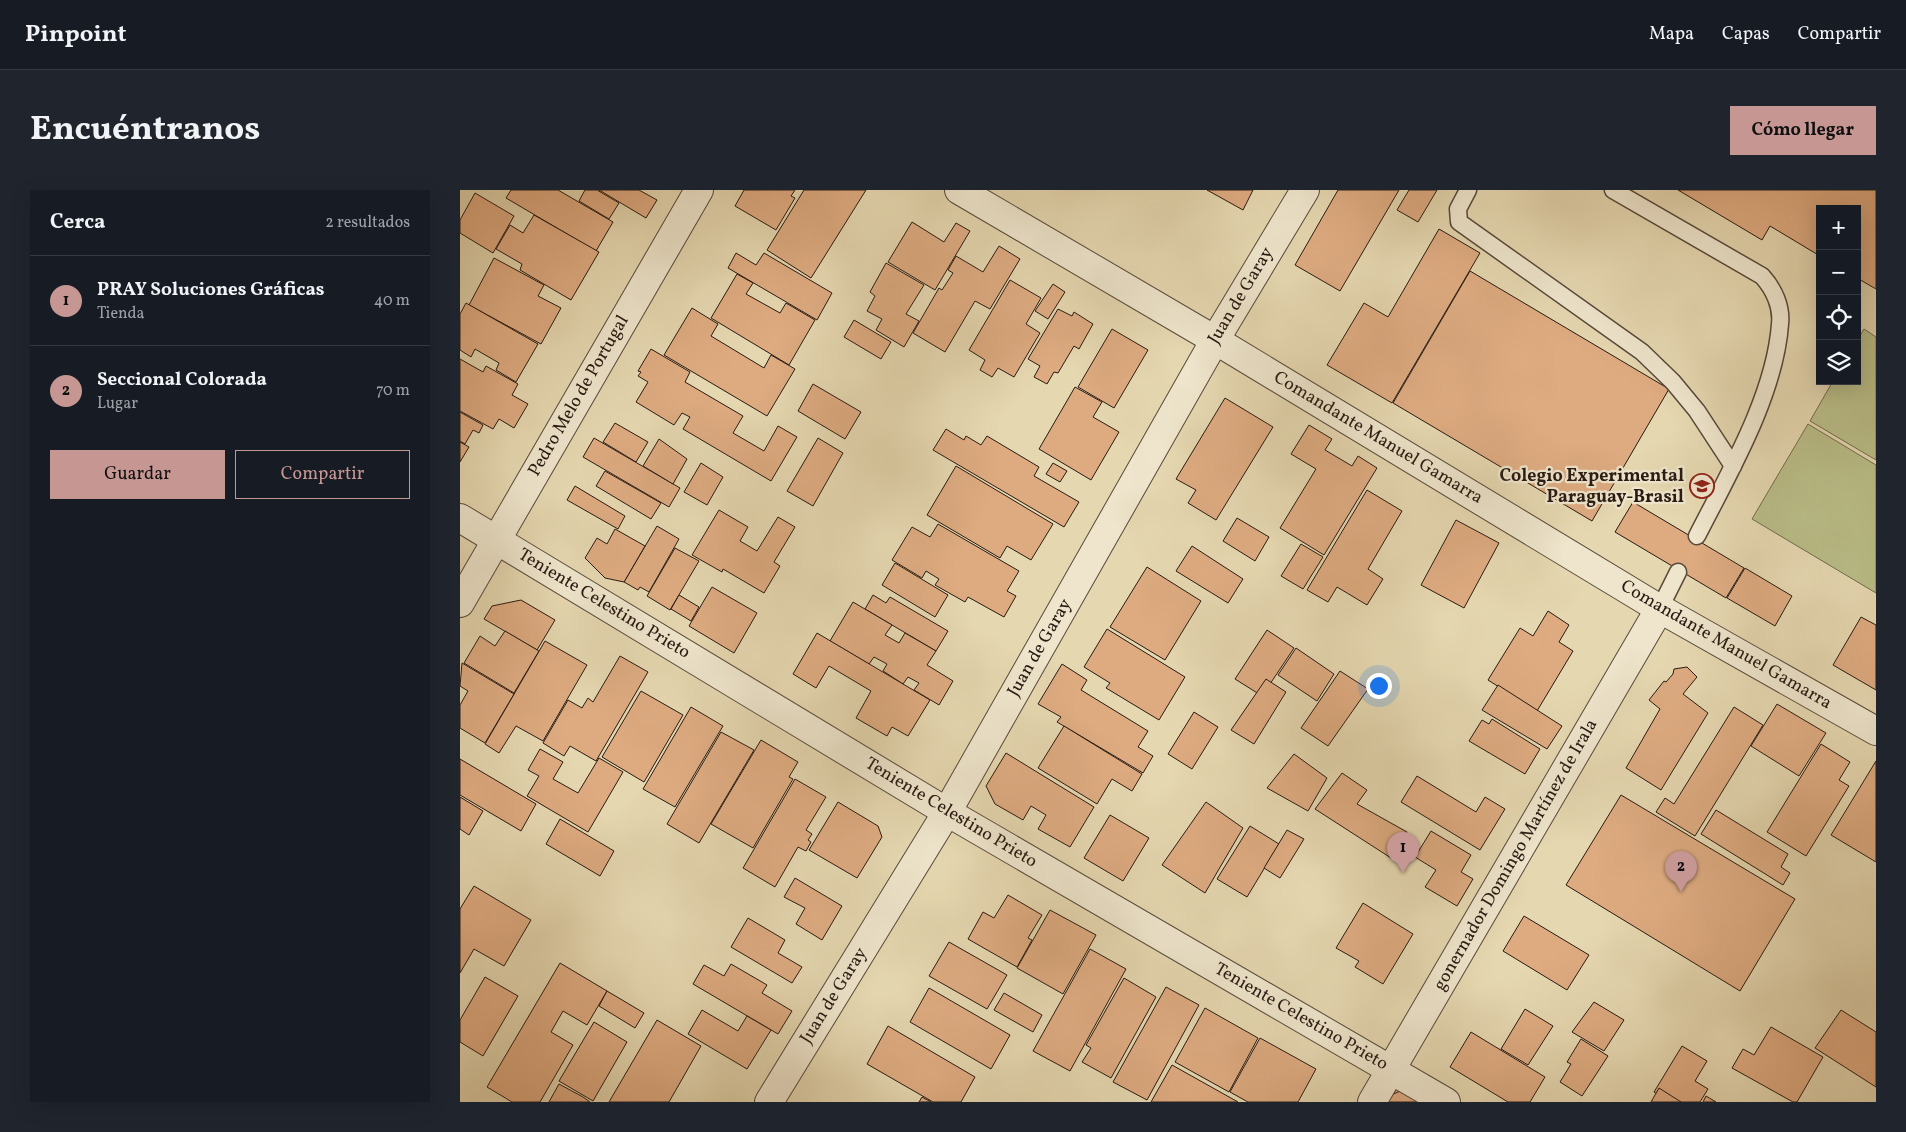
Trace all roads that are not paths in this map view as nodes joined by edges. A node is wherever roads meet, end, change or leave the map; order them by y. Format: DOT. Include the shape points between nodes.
graph roads {
  1 [pos="699,190"];
  2 [pos="959,190"];
  3 [pos="1305,190"];
  4 [pos="1468,190"];
  5 [pos="1613,190"];
  6 [pos="1215,340"];
  7 [pos="1733,466"];
  8 [pos="460,518"];
  9 [pos="1697,536"];
  10 [pos="497,538"];
  11 [pos="1678,572"];
  12 [pos="460,603"];
  13 [pos="1660,608"];
  14 [pos="1876,731"];
  15 [pos="947,812"];
  16 [pos="1390,1069"];
  17 [pos="769,1102"];
  18 [pos="1372,1102"];
  19 [pos="1446,1102"];
  1 -- 10 [label="street, Pedro Melo de Portugal"];
  2 -- 6 [label="street, Comandante Manuel Gamarra"];
  3 -- 6 [label="street, Juan de Garay"];
  4 -- 7 [label="lane" via="1458,208 1459,222 1642,352 1697,411"];
  5 -- 7 [label="lane" via="1762,276 1776,296 1780,324 1768,385"];
  6 -- 13 [label="street, Comandante Manuel Gamarra"];
  6 -- 15 [label="street, Juan de Garay"];
  7 -- 9 [label="lane"];
  8 -- 10 [label="street, Teniente Celestino Prieto"];
  10 -- 12 [label="street, Pedro Melo de Portugal"];
  10 -- 15 [label="street, Teniente Celestino Prieto"];
  11 -- 13 [label="lane"];
  13 -- 14 [label="street, Comandante Manuel Gamarra"];
  13 -- 16 [label="street, gonernador Domingo Martínez de Irala"];
  15 -- 16 [label="street, Teniente Celestino Prieto"];
  15 -- 17 [label="street, Juan de Garay"];
  16 -- 18 [label="street, gonernador Domingo Martínez de Irala"];
  16 -- 19 [label="street, Teniente Celestino Prieto"];
}
